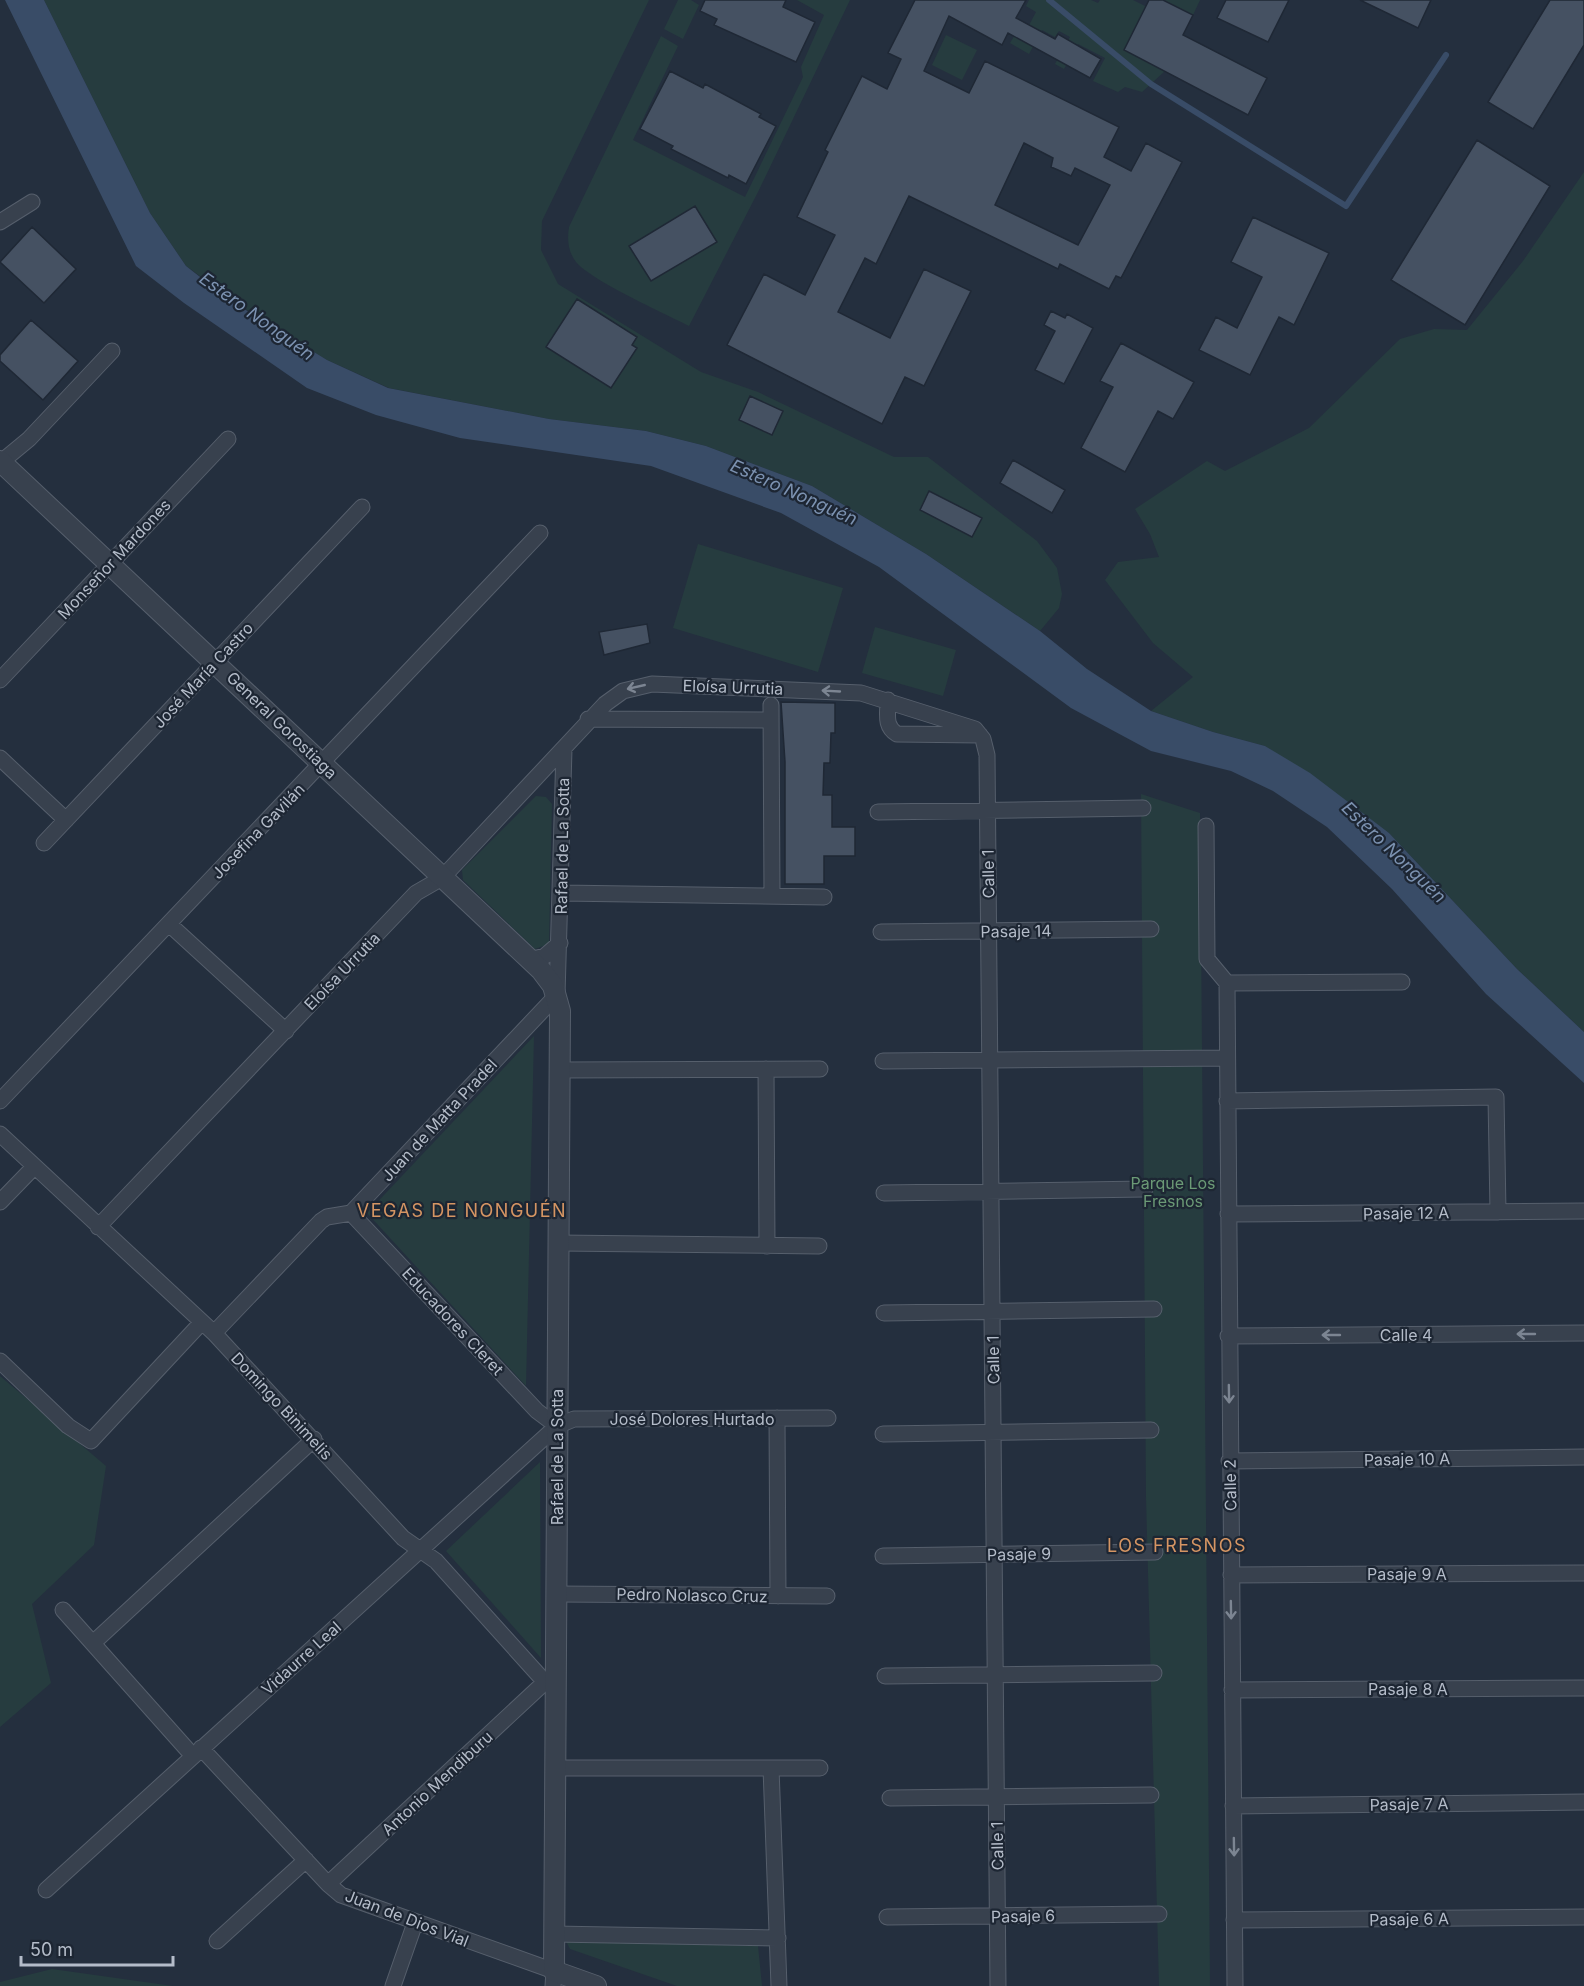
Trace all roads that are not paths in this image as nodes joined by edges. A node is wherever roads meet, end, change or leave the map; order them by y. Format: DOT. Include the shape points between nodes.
graph roads {
  1 [pos="32,202"];
  2 [pos="0,222"];
  3 [pos="112,351"];
  4 [pos="228,439"];
  5 [pos="0,462"];
  6 [pos="362,507"];
  7 [pos="540,533"];
  8 [pos="110,564"];
  9 [pos="215,662"];
  10 [pos="0,680"];
  11 [pos="888,700"];
  12 [pos="588,719"];
  13 [pos="980,735"];
  14 [pos="564,749"];
  15 [pos="0,758"];
  16 [pos="321,764"];
  17 [pos="1143,808"];
  18 [pos="988,810"];
  19 [pos="878,812"];
  20 [pos="66,820"];
  21 [pos="1206,826"];
  22 [pos="44,843"];
  23 [pos="442,878"];
  24 [pos="561,893"];
  25 [pos="771,896"];
  26 [pos="824,897"];
  27 [pos="169,924"];
  28 [pos="1151,929"];
  29 [pos="989,931"];
  30 [pos="881,932"];
  31 [pos="560,943"];
  32 [pos="531,960"];
  33 [pos="1402,981"];
  34 [pos="1227,983"];
  35 [pos="557,995"];
  36 [pos="286,1031"];
  37 [pos="1227,1058"];
  38 [pos="990,1060"];
  39 [pos="882,1061"];
  40 [pos="766,1069"];
  41 [pos="819,1069"];
  42 [pos="559,1070"];
  43 [pos="0,1101"];
  44 [pos="1227,1101"];
  45 [pos="0,1134"];
  46 [pos="34,1167"];
  47 [pos="1145,1189"];
  48 [pos="991,1191"];
  49 [pos="884,1193"];
  50 [pos="0,1202"];
  51 [pos="1584,1211"];
  52 [pos="1498,1212"];
  53 [pos="351,1213"];
  54 [pos="1227,1214"];
  55 [pos="98,1227"];
  56 [pos="558,1243"];
  57 [pos="767,1246"];
  58 [pos="819,1246"];
  59 [pos="1154,1309"];
  60 [pos="992,1311"];
  61 [pos="884,1313"];
  62 [pos="202,1322"];
  63 [pos="214,1333"];
  64 [pos="1584,1333"];
  65 [pos="1228,1336"];
  66 [pos="0,1361"];
  67 [pos="777,1418"];
  68 [pos="828,1418"];
  69 [pos="557,1426"];
  70 [pos="1151,1430"];
  71 [pos="993,1432"];
  72 [pos="883,1434"];
  73 [pos="314,1439"];
  74 [pos="1584,1457"];
  75 [pos="1229,1461"];
  76 [pos="420,1550"];
  77 [pos="1155,1552"];
  78 [pos="994,1554"];
  79 [pos="883,1556"];
  80 [pos="1584,1573"];
  81 [pos="1231,1575"];
  82 [pos="556,1594"];
  83 [pos="778,1596"];
  84 [pos="827,1596"];
  85 [pos="63,1610"];
  86 [pos="93,1643"];
  87 [pos="1154,1673"];
  88 [pos="995,1675"];
  89 [pos="885,1676"];
  90 [pos="550,1683"];
  91 [pos="1584,1688"];
  92 [pos="1232,1690"];
  93 [pos="197,1752"];
  94 [pos="555,1768"];
  95 [pos="771,1768"];
  96 [pos="820,1768"];
  97 [pos="1151,1795"];
  98 [pos="996,1797"];
  99 [pos="890,1798"];
  100 [pos="1584,1802"];
  101 [pos="1233,1806"];
  102 [pos="306,1860"];
  103 [pos="328,1884"];
  104 [pos="46,1890"];
  105 [pos="1159,1914"];
  106 [pos="998,1916"];
  107 [pos="887,1917"];
  108 [pos="1584,1917"];
  109 [pos="1234,1920"];
  110 [pos="415,1923"];
  111 [pos="554,1934"];
  112 [pos="778,1938"];
  113 [pos="217,1941"];
  114 [pos="553,1979"];
  115 [pos="393,1986"];
  116 [pos="596,1986"];
  117 [pos="779,1986"];
  118 [pos="998,1986"];
  119 [pos="1235,1986"];
  1 -- 2 [label="street"];
  3 -- 5 [label="street" via="29,439"];
  4 -- 8 [label="street, Monseñor Mardones"];
  5 -- 8 [label="street, General Gorostiaga"];
  6 -- 9 [label="street, José María Castro"];
  7 -- 16 [label="street, Josefina Gavilán"];
  8 -- 9 [label="street, General Gorostiaga"];
  8 -- 10 [label="street, Monseñor Mardones"];
  9 -- 16 [label="street, General Gorostiaga"];
  9 -- 20 [label="street, José María Castro"];
  11 -- 12 [label="street, Eloísa Urrutia, one-way" via="861,693 652,684 616,694"];
  11 -- 13 [label="street" via="968,726"];
  11 -- 13 [label="street" via="889,727 897,735"];
  12 -- 14 [label="street, Eloísa Urrutia"];
  12 -- 25 [label="street, Eloísa Urrutia" via="771,712"];
  13 -- 18 [label="street, Calle 1" via="987,755"];
  14 -- 23 [label="street, Eloísa Urrutia"];
  14 -- 24 [label="street, Rafael de La Sotta"];
  15 -- 20 [label="street"];
  16 -- 23 [label="street, General Gorostiaga"];
  16 -- 27 [label="street, Josefina Gavilán"];
  17 -- 18 [label="street"];
  18 -- 19 [label="street"];
  18 -- 29 [label="street, Calle 1"];
  20 -- 22 [label="street, José María Castro"];
  21 -- 34 [label="street" via="1207,959"];
  23 -- 32 [label="street, General Gorostiaga"];
  23 -- 36 [label="street, Eloísa Urrutia" via="416,893"];
  24 -- 25 [label="street"];
  24 -- 31 [label="street, Rafael de La Sotta"];
  25 -- 26 [label="street"];
  27 -- 36 [label="street"];
  27 -- 43 [label="street, Josefina Gavilán"];
  28 -- 29 [label="street, Pasaje 14"];
  29 -- 30 [label="street, Pasaje 14"];
  29 -- 38 [label="street, Calle 1"];
  31 -- 32 [label="street" via="545,956"];
  31 -- 35 [label="street, Rafael de La Sotta"];
  32 -- 35 [label="street, General Gorostiaga" via="548,977"];
  33 -- 34 [label="street"];
  34 -- 37 [label="street, Calle 2"];
  35 -- 42 [label="street, Rafael de La Sotta"];
  35 -- 53 [label="street, Juan de Matta Pradel"];
  36 -- 55 [label="street, Eloísa Urrutia"];
  37 -- 38 [label="street"];
  37 -- 44 [label="street, Calle 2"];
  38 -- 39 [label="street"];
  38 -- 48 [label="street, Calle 1"];
  40 -- 41 [label="street"];
  40 -- 42 [label="street"];
  40 -- 57 [label="street"];
  42 -- 56 [label="street, Rafael de La Sotta"];
  44 -- 52 [label="street" via="1496,1097"];
  44 -- 54 [label="street, Calle 2"];
  45 -- 46 [label="street, Domingo Binimelis"];
  46 -- 50 [label="street"];
  46 -- 55 [label="street, Domingo Binimelis"];
  47 -- 48 [label="street"];
  48 -- 49 [label="street"];
  48 -- 60 [label="street, Calle 1"];
  51 -- 52 [label="street, Pasaje 12 A"];
  52 -- 54 [label="street, Pasaje 12 A"];
  53 -- 63 [label="street" via="321,1221"];
  53 -- 69 [label="street, Educadores Cleret" via="537,1411"];
  54 -- 65 [label="street, Calle 2"];
  55 -- 62 [label="street, Domingo Binimelis"];
  56 -- 57 [label="street"];
  56 -- 69 [label="street, Rafael de La Sotta"];
  57 -- 58 [label="street"];
  59 -- 60 [label="street"];
  60 -- 61 [label="street"];
  60 -- 71 [label="street, Calle 1"];
  62 -- 63 [label="street, Domingo Binimelis"];
  62 -- 66 [label="street" via="91,1441 68,1426"];
  63 -- 73 [label="street, Domingo Binimelis"];
  64 -- 65 [label="street, Calle 4, one-way"];
  65 -- 75 [label="street, Calle 2, one-way"];
  67 -- 68 [label="street, José Dolores Hurtado"];
  67 -- 69 [label="street, José Dolores Hurtado" via="574,1419"];
  67 -- 83 [label="street"];
  69 -- 76 [label="street, Vidaurre Leal"];
  69 -- 82 [label="street, Rafael de La Sotta"];
  70 -- 71 [label="street"];
  71 -- 72 [label="street"];
  71 -- 78 [label="street, Calle 1"];
  73 -- 76 [label="street, Domingo Binimelis" via="403,1538"];
  73 -- 86 [label="street"];
  74 -- 75 [label="street, Pasaje 10 A"];
  75 -- 81 [label="street, Calle 2"];
  76 -- 90 [label="street, Domingo Binimelis" via="436,1561"];
  76 -- 93 [label="street, Vidaurre Leal"];
  77 -- 78 [label="street, Pasaje 9"];
  78 -- 79 [label="street, Pasaje 9"];
  78 -- 88 [label="street, Calle 1"];
  80 -- 81 [label="street, Pasaje 9 A"];
  81 -- 92 [label="street, Calle 2, one-way"];
  82 -- 83 [label="street, Pedro Nolasco Cruz"];
  82 -- 90 [label="street, Rafael de La Sotta"];
  83 -- 84 [label="street, Pedro Nolasco Cruz"];
  85 -- 86 [label="street, Juan de Dios Vial"];
  86 -- 93 [label="street, Juan de Dios Vial"];
  87 -- 88 [label="street"];
  88 -- 89 [label="street"];
  88 -- 98 [label="street, Calle 1"];
  90 -- 94 [label="street, Rafael de La Sotta"];
  90 -- 103 [label="street, Antonio Mendiburu"];
  91 -- 92 [label="street, Pasaje 8 A"];
  92 -- 101 [label="street, Calle 2"];
  93 -- 102 [label="street, Juan de Dios Vial"];
  93 -- 104 [label="street, Vidaurre Leal"];
  94 -- 95 [label="street"];
  94 -- 111 [label="street, Rafael de La Sotta"];
  95 -- 96 [label="street"];
  95 -- 112 [label="street"];
  97 -- 98 [label="street"];
  98 -- 99 [label="street"];
  98 -- 106 [label="street, Calle 1"];
  100 -- 101 [label="street, Pasaje 7 A"];
  101 -- 109 [label="street, Calle 2, one-way"];
  102 -- 103 [label="street, Juan de Dios Vial"];
  102 -- 113 [label="street"];
  103 -- 110 [label="street, Juan de Dios Vial" via="355,1902"];
  105 -- 106 [label="street, Pasaje 6"];
  106 -- 107 [label="street, Pasaje 6"];
  106 -- 118 [label="street, Calle 1"];
  108 -- 109 [label="street, Pasaje 6 A"];
  109 -- 119 [label="street, Calle 2"];
  110 -- 114 [label="street, Juan de Dios Vial"];
  110 -- 115 [label="street"];
  111 -- 112 [label="street"];
  111 -- 114 [label="street, Rafael de La Sotta"];
  112 -- 117 [label="street"];
  114 -- 116 [label="street, Juan de Dios Vial"];
}
